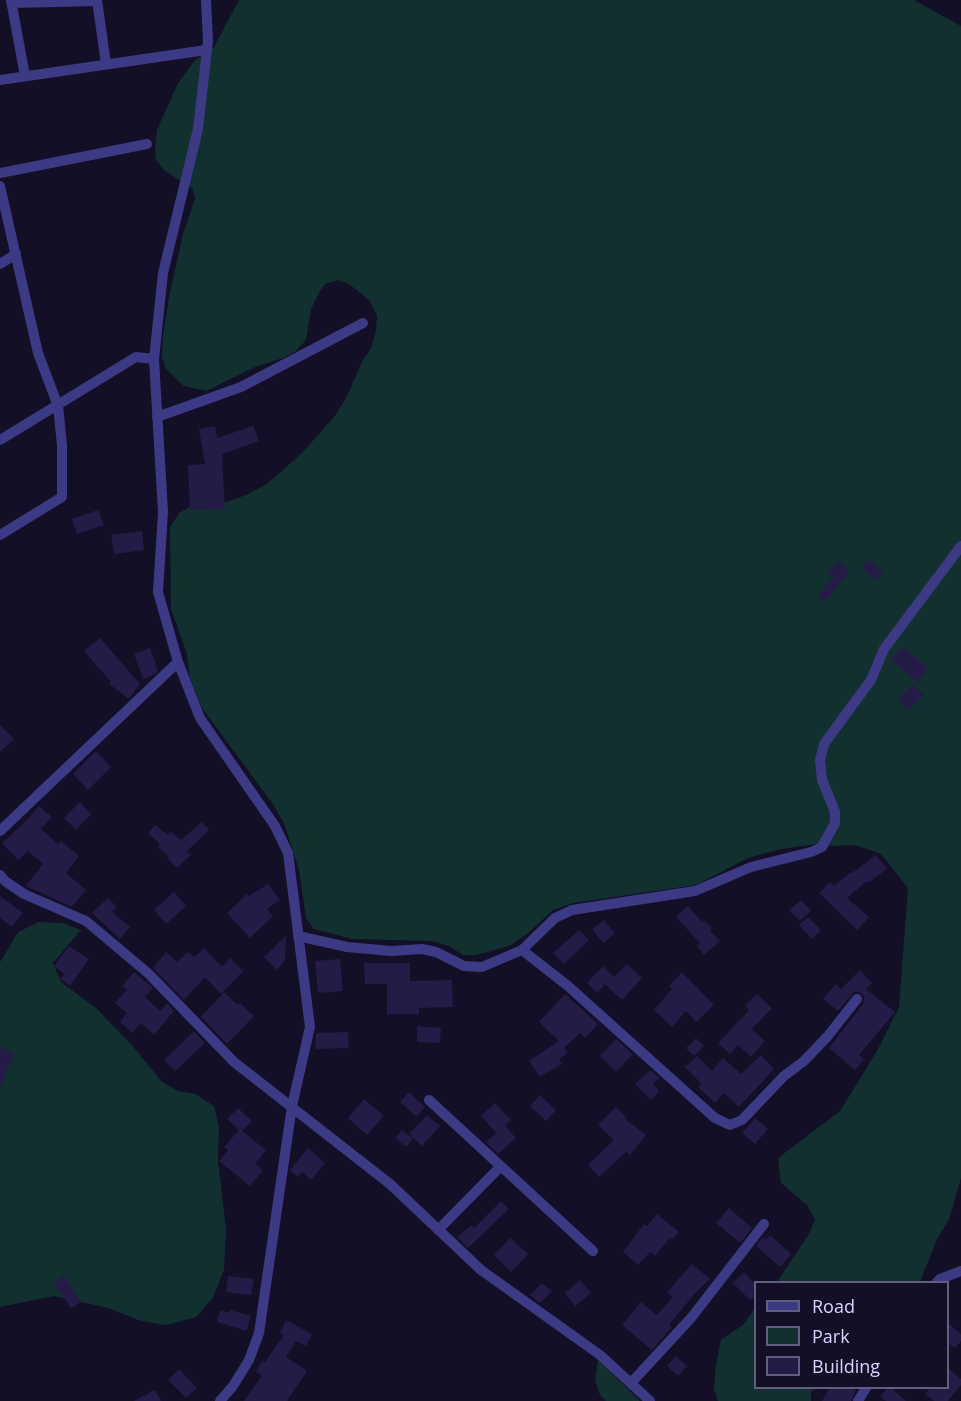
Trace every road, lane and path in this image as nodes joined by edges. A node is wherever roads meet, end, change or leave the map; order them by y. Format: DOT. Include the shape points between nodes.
graph roads {
  1 [pos="97,0"];
  2 [pos="206,0"];
  3 [pos="11,1"];
  4 [pos="207,50"];
  5 [pos="106,64"];
  6 [pos="25,76"];
  7 [pos="0,80"];
  8 [pos="147,144"];
  9 [pos="0,173"];
  10 [pos="0,186"];
  11 [pos="16,254"];
  12 [pos="0,264"];
  13 [pos="363,323"];
  14 [pos="154,359"];
  15 [pos="58,406"];
  16 [pos="157,417"];
  17 [pos="0,440"];
  18 [pos="0,535"];
  19 [pos="961,546"];
  20 [pos="178,662"];
  21 [pos="0,831"];
  22 [pos="0,874"];
  23 [pos="298,936"];
  24 [pos="522,950"];
  25 [pos="857,999"];
  26 [pos="429,1100"];
  27 [pos="292,1106"];
  28 [pos="501,1166"];
  29 [pos="764,1224"];
  30 [pos="438,1230"];
  31 [pos="593,1251"];
  32 [pos="961,1271"];
  33 [pos="939,1281"];
  34 [pos="631,1383"];
  35 [pos="221,1401"];
  36 [pos="650,1401"];
  1 -- 3 [label="street"];
  1 -- 5 [label="street"];
  2 -- 4 [label="street"];
  3 -- 6 [label="street"];
  4 -- 5 [label="street"];
  4 -- 14 [label="street" via="198,129 163,273"];
  5 -- 6 [label="street"];
  6 -- 7 [label="street"];
  8 -- 9 [label="street"];
  10 -- 11 [label="street"];
  11 -- 12 [label="street"];
  11 -- 15 [label="street" via="38,353"];
  13 -- 16 [label="street" via="241,387"];
  14 -- 15 [label="street" via="136,357"];
  14 -- 16 [label="street"];
  15 -- 17 [label="street"];
  15 -- 18 [label="street" via="62,497"];
  16 -- 20 [label="street" via="163,512 158,592"];
  19 -- 24 [label="street" via="884,650 871,680 824,744 820,760 822,780 836,812 835,823 822,847 751,867 695,891 572,910 555,918"];
  20 -- 21 [label="street"];
  20 -- 23 [label="street" via="200,718 275,826 288,853"];
  22 -- 27 [label="street" via="24,894 86,921 149,975 234,1062"];
  23 -- 24 [label="street" via="347,947 422,949 464,966 482,967"];
  23 -- 27 [label="street" via="310,1027"];
  24 -- 25 [label="street" via="568,986 715,1118 730,1125 742,1120 804,1061"];
  26 -- 28 [label="street"];
  27 -- 30 [label="street" via="390,1184"];
  27 -- 35 [label="street" via="259,1333 249,1360"];
  28 -- 30 [label="street"];
  28 -- 31 [label="street"];
  29 -- 34 [label="street" via="691,1318"];
  30 -- 34 [label="street" via="481,1270 600,1355"];
  32 -- 33 [label="street"];
  34 -- 36 [label="street"];
}
